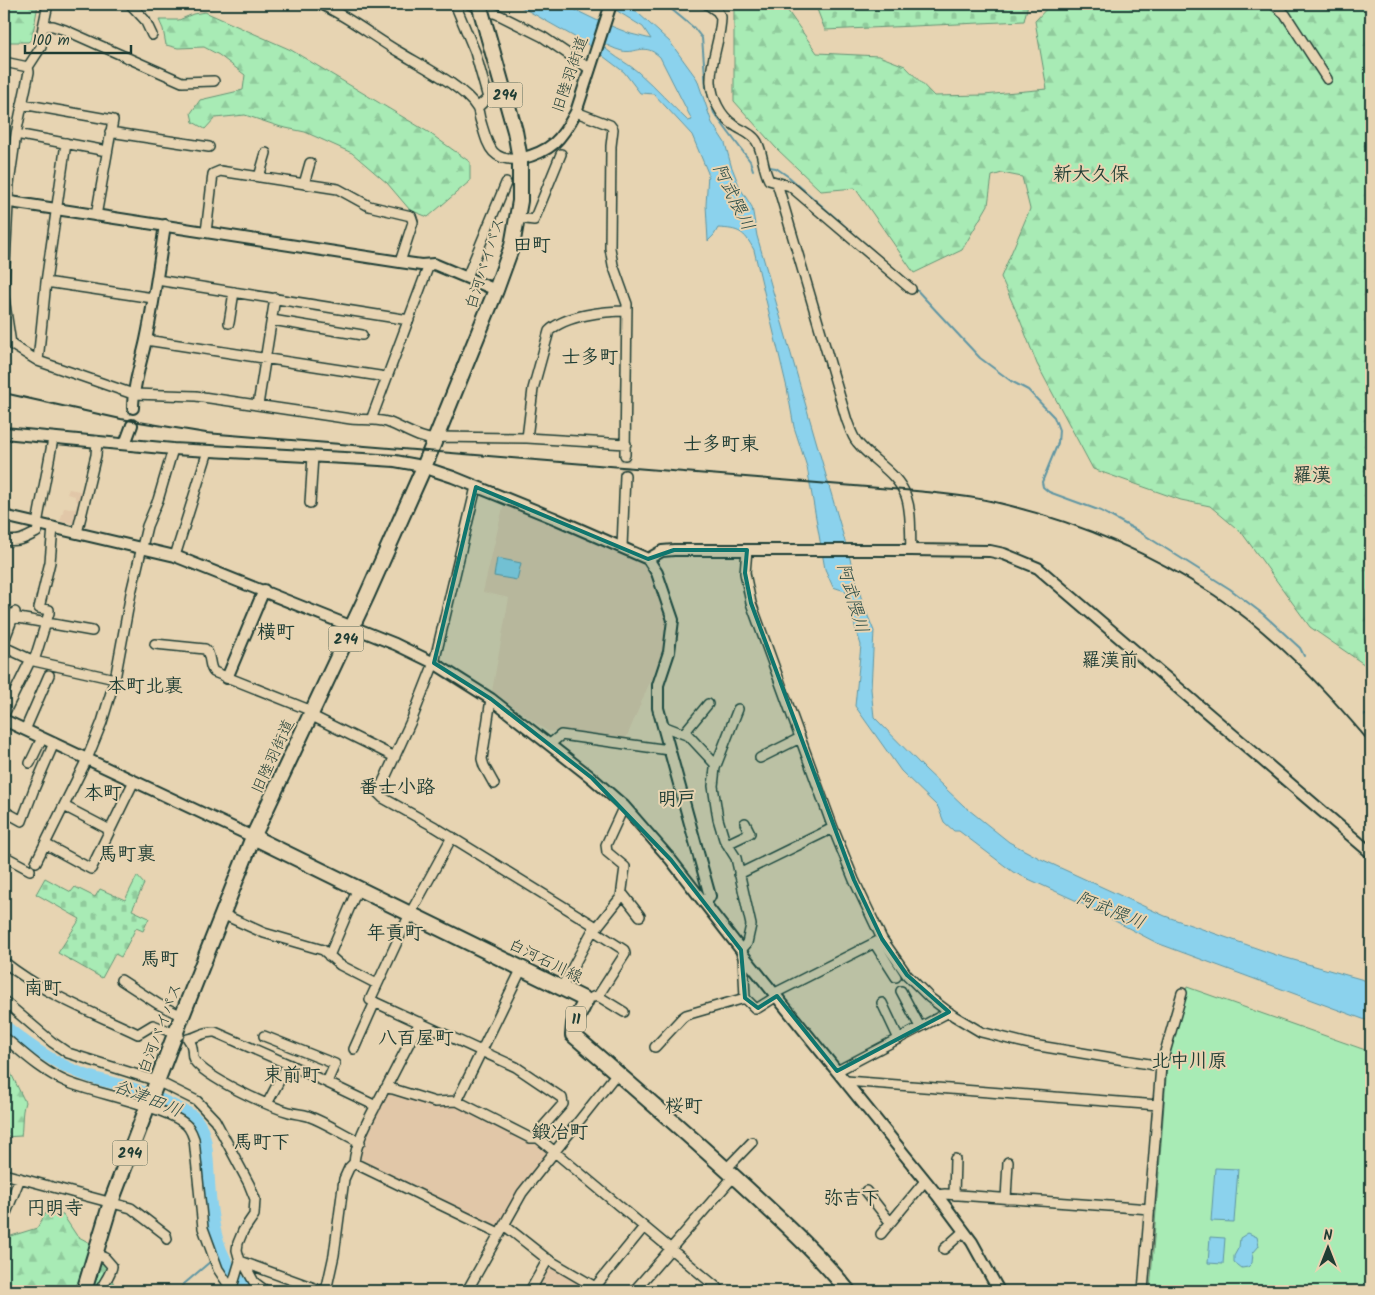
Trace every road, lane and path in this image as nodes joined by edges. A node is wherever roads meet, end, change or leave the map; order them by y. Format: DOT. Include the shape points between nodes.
graph roads {
  1 [pos="48,4"];
  2 [pos="130,4"];
  3 [pos="320,4"];
  4 [pos="455,4"];
  5 [pos="469,4"];
  6 [pos="479,4"];
  7 [pos="611,4"];
  8 [pos="707,4"];
  9 [pos="1273,4"];
  10 [pos="43,26"];
  11 [pos="152,35"];
  12 [pos="4,62"];
  13 [pos="28,67"];
  14 [pos="590,68"];
  15 [pos="1327,79"];
  16 [pos="214,81"];
  17 [pos="22,104"];
  18 [pos="477,108"];
  19 [pos="576,112"];
  20 [pos="110,132"];
  21 [pos="16,134"];
  22 [pos="66,143"];
  23 [pos="210,147"];
  24 [pos="107,151"];
  25 [pos="266,153"];
  26 [pos="561,154"];
  27 [pos="520,159"];
  28 [pos="310,163"];
  29 [pos="259,177"];
  30 [pos="506,183"];
  31 [pos="777,183"];
  32 [pos="304,184"];
  33 [pos="6,202"];
  34 [pos="56,209"];
  35 [pos="96,216"];
  36 [pos="518,218"];
  37 [pos="164,225"];
  38 [pos="206,232"];
  39 [pos="400,262"];
  40 [pos="429,265"];
  41 [pos="467,277"];
  42 [pos="157,280"];
  43 [pos="46,282"];
  44 [pos="4,285"];
  45 [pos="911,289"];
  46 [pos="496,290"];
  47 [pos="234,292"];
  48 [pos="4,298"];
  49 [pos="153,298"];
  50 [pos="275,298"];
  51 [pos="627,311"];
  52 [pos="272,320"];
  53 [pos="408,320"];
  54 [pos="229,323"];
  55 [pos="362,334"];
  56 [pos="146,340"];
  57 [pos="8,342"];
  58 [pos="265,358"];
  59 [pos="38,361"];
  60 [pos="386,377"];
  61 [pos="133,394"];
  62 [pos="258,405"];
  63 [pos="133,408"];
  64 [pos="371,420"];
  65 [pos="132,425"];
  66 [pos="4,433"];
  67 [pos="436,438"];
  68 [pos="527,438"];
  69 [pos="53,439"];
  70 [pos="97,441"];
  71 [pos="125,444"];
  72 [pos="626,444"];
  73 [pos="173,449"];
  74 [pos="208,451"];
  75 [pos="625,455"];
  76 [pos="312,456"];
  77 [pos="424,467"];
  78 [pos="625,476"];
  79 [pos="476,487"];
  80 [pos="310,503"];
  81 [pos="4,516"];
  82 [pos="38,524"];
  83 [pos="53,527"];
  84 [pos="77,533"];
  85 [pos="4,540"];
  86 [pos="622,547"];
  87 [pos="143,548"];
  88 [pos="747,550"];
  89 [pos="911,550"];
  90 [pos="175,556"];
  91 [pos="648,560"];
  92 [pos="264,590"];
  93 [pos="47,623"];
  94 [pos="352,627"];
  95 [pos="92,631"];
  96 [pos="4,641"];
  97 [pos="155,644"];
  98 [pos="4,647"];
  99 [pos="32,660"];
  100 [pos="434,663"];
  101 [pos="49,675"];
  102 [pos="227,678"];
  103 [pos="115,679"];
  104 [pos="490,699"];
  105 [pos="708,704"];
  106 [pos="738,709"];
  107 [pos="311,713"];
  108 [pos="4,714"];
  109 [pos="4,720"];
  110 [pos="663,726"];
  111 [pos="25,730"];
  112 [pos="684,733"];
  113 [pos="42,738"];
  114 [pos="800,738"];
  115 [pos="54,743"];
  116 [pos="550,744"];
  117 [pos="670,750"];
  118 [pos="395,757"];
  119 [pos="760,758"];
  120 [pos="87,759"];
  121 [pos="30,763"];
  122 [pos="716,766"];
  123 [pos="134,781"];
  124 [pos="494,784"];
  125 [pos="64,806"];
  126 [pos="624,806"];
  127 [pos="4,812"];
  128 [pos="745,822"];
  129 [pos="833,828"];
  130 [pos="110,830"];
  131 [pos="253,837"];
  132 [pos="452,837"];
  133 [pos="45,844"];
  134 [pos="727,844"];
  135 [pos="1371,853"];
  136 [pos="4,856"];
  137 [pos="36,862"];
  138 [pos="30,870"];
  139 [pos="739,874"];
  140 [pos="358,888"];
  141 [pos="622,893"];
  142 [pos="705,904"];
  143 [pos="222,914"];
  144 [pos="410,914"];
  145 [pos="640,916"];
  146 [pos="594,928"];
  147 [pos="879,942"];
  148 [pos="742,952"];
  149 [pos="329,956"];
  150 [pos="4,962"];
  151 [pos="522,968"];
  152 [pos="896,977"];
  153 [pos="121,980"];
  154 [pos="377,984"];
  155 [pos="562,987"];
  156 [pos="901,991"];
  157 [pos="1182,993"];
  158 [pos="776,995"];
  159 [pos="592,998"];
  160 [pos="745,998"];
  161 [pos="4,1001"];
  162 [pos="375,1002"];
  163 [pos="882,1003"];
  164 [pos="624,1012"];
  165 [pos="949,1012"];
  166 [pos="182,1016"];
  167 [pos="420,1022"];
  168 [pos="920,1027"];
  169 [pos="182,1036"];
  170 [pos="264,1036"];
  171 [pos="4,1037"];
  172 [pos="899,1039"];
  173 [pos="655,1047"];
  174 [pos="295,1048"];
  175 [pos="354,1049"];
  176 [pos="480,1051"];
  177 [pos="287,1064"];
  178 [pos="1162,1066"];
  179 [pos="838,1071"];
  180 [pos="617,1073"];
  181 [pos="327,1082"];
  182 [pos="846,1082"];
  183 [pos="157,1083"];
  184 [pos="386,1088"];
  185 [pos="457,1101"];
  186 [pos="267,1104"];
  187 [pos="1158,1105"];
  188 [pos="148,1106"];
  189 [pos="376,1106"];
  190 [pos="538,1138"];
  191 [pos="360,1142"];
  192 [pos="752,1142"];
  193 [pos="554,1151"];
  194 [pos="956,1159"];
  195 [pos="1008,1162"];
  196 [pos="354,1163"];
  197 [pos="730,1172"];
  198 [pos="4,1174"];
  199 [pos="20,1178"];
  200 [pos="925,1181"];
  201 [pos="866,1191"];
  202 [pos="937,1195"];
  203 [pos="954,1195"];
  204 [pos="1006,1198"];
  205 [pos="111,1202"];
  206 [pos="1150,1209"];
  207 [pos="4,1218"];
  208 [pos="890,1222"];
  209 [pos="644,1227"];
  210 [pos="502,1229"];
  211 [pos="964,1231"];
  212 [pos="881,1234"];
  213 [pos="167,1239"];
  214 [pos="671,1249"];
  215 [pos="944,1249"];
  216 [pos="95,1254"];
  217 [pos="548,1259"];
  218 [pos="242,1262"];
  219 [pos="598,1289"];
  220 [pos="84,1291"];
  221 [pos="100,1291"];
  222 [pos="231,1291"];
  223 [pos="266,1291"];
  224 [pos="324,1291"];
  225 [pos="467,1291"];
  226 [pos="530,1291"];
  227 [pos="634,1291"];
  228 [pos="721,1291"];
  229 [pos="848,1291"];
  230 [pos="998,1291"];
  231 [pos="1143,1291"];
  1 -- 10 [label="street"];
  2 -- 11 [label="street"];
  3 -- 18 [label="street" via="443,78"];
  4 -- 18 [label="street" via="475,52 488,98"];
  5 -- 14 [label="street" via="543,37"];
  6 -- 27 [label="main road, 白河バイパス / 294, bridge"];
  7 -- 14 [label="street, 旧陸羽街道"];
  8 -- 31 [label="street" via="721,17 711,81 717,104 724,117 758,143 766,173"];
  9 -- 15 [label="street" via="1285,14"];
  10 -- 13 [label="street" via="41,47"];
  10 -- 16 [label="street" via="65,30 182,82"];
  12 -- 13 [label="street"];
  13 -- 17 [label="street"];
  14 -- 19 [label="street, 旧陸羽街道"];
  17 -- 20 [label="street" via="113,120"];
  17 -- 21 [label="street"];
  18 -- 27 [label="street" via="488,146 501,159"];
  19 -- 27 [label="street, 旧陸羽街道" via="550,147 542,153"];
  19 -- 51 [label="street" via="613,129 610,248"];
  20 -- 23 [label="street"];
  20 -- 24 [label="street"];
  21 -- 22 [label="street"];
  21 -- 33 [label="street"];
  22 -- 24 [label="street"];
  22 -- 34 [label="street"];
  24 -- 35 [label="street"];
  25 -- 29 [label="street"];
  26 -- 36 [label="street" via="534,220"];
  27 -- 36 [label="main road, 白河バイパス / 294"];
  28 -- 32 [label="street"];
  29 -- 32 [label="street"];
  29 -- 38 [label="street" via="220,170 213,174"];
  30 -- 41 [label="street"];
  31 -- 45 [label="street" via="790,186"];
  31 -- 89 [label="street" via="852,436 894,477 905,495 909,508"];
  32 -- 39 [label="street" via="338,189 369,206 411,216 413,222"];
  33 -- 34 [label="street"];
  33 -- 44 [label="street"];
  34 -- 35 [label="street"];
  34 -- 43 [label="street"];
  35 -- 37 [label="street"];
  36 -- 46 [label="main road, 白河バイパス / 294"];
  37 -- 38 [label="street"];
  37 -- 42 [label="street"];
  38 -- 39 [label="street"];
  39 -- 40 [label="street"];
  40 -- 41 [label="street"];
  40 -- 53 [label="street"];
  41 -- 46 [label="street"];
  42 -- 47 [label="street"];
  42 -- 49 [label="street"];
  43 -- 49 [label="street"];
  43 -- 59 [label="street"];
  46 -- 67 [label="main road, 白河バイパス / 294"];
  47 -- 50 [label="street"];
  47 -- 54 [label="street"];
  48 -- 57 [label="street"];
  49 -- 56 [label="street"];
  50 -- 52 [label="street"];
  50 -- 53 [label="street"];
  51 -- 68 [label="street" via="605,311 566,321 549,331 533,389"];
  51 -- 72 [label="street"];
  52 -- 55 [label="street"];
  52 -- 58 [label="street"];
  53 -- 60 [label="street"];
  56 -- 58 [label="street"];
  56 -- 61 [label="street"];
  57 -- 59 [label="street"];
  58 -- 60 [label="street"];
  58 -- 62 [label="street"];
  59 -- 61 [label="street"];
  60 -- 64 [label="street"];
  61 -- 62 [label="street" via="196,396"];
  61 -- 63 [label="street"];
  62 -- 64 [label="street"];
  64 -- 67 [label="street" via="387,422 428,439"];
  65 -- 71 [label="street"];
  66 -- 69 [label="street"];
  67 -- 68 [label="street"];
  67 -- 77 [label="main road, 旧陸羽街道 / 294"];
  68 -- 72 [label="street"];
  69 -- 70 [label="street"];
  69 -- 82 [label="street"];
  70 -- 71 [label="street"];
  70 -- 84 [label="street"];
  71 -- 73 [label="street"];
  72 -- 75 [label="street"];
  73 -- 74 [label="street"];
  73 -- 87 [label="street" via="147,526"];
  74 -- 76 [label="street"];
  74 -- 90 [label="street"];
  76 -- 77 [label="street" via="395,461"];
  76 -- 80 [label="street"];
  77 -- 79 [label="street"];
  77 -- 94 [label="main road, 旧陸羽街道 / 294"];
  78 -- 86 [label="street"];
  79 -- 86 [label="street"];
  79 -- 100 [label="street"];
  81 -- 82 [label="street"];
  82 -- 83 [label="street"];
  82 -- 85 [label="street" via="37,532 25,539 16,542"];
  83 -- 84 [label="street"];
  83 -- 93 [label="street" via="50,562 39,608 49,610"];
  84 -- 87 [label="street"];
  86 -- 91 [label="street"];
  87 -- 90 [label="street"];
  87 -- 103 [label="street"];
  88 -- 89 [label="street"];
  88 -- 91 [label="street" via="674,550"];
  88 -- 114 [label="street" via="745,573 751,603"];
  89 -- 135 [label="street" via="990,552 1004,554 1038,568"];
  90 -- 92 [label="street"];
  91 -- 110 [label="street" via="657,573 673,620 669,652 658,685 658,708"];
  92 -- 94 [label="street"];
  92 -- 102 [label="street"];
  93 -- 95 [label="street"];
  93 -- 96 [label="street" via="14,614"];
  93 -- 99 [label="street"];
  94 -- 100 [label="street"];
  94 -- 107 [label="main road, 旧陸羽街道 / 294"];
  97 -- 102 [label="street" via="205,650 209,654 211,669"];
  98 -- 99 [label="street"];
  99 -- 103 [label="street"];
  99 -- 108 [label="street"];
  100 -- 104 [label="street"];
  100 -- 118 [label="street"];
  101 -- 111 [label="street"];
  102 -- 107 [label="street"];
  103 -- 120 [label="street"];
  104 -- 116 [label="street"];
  104 -- 124 [label="street" via="482,762"];
  105 -- 112 [label="street"];
  106 -- 122 [label="street"];
  107 -- 118 [label="street"];
  107 -- 131 [label="main road, 旧陸羽街道 / 294"];
  109 -- 111 [label="street"];
  110 -- 112 [label="street"];
  110 -- 117 [label="street"];
  111 -- 113 [label="street"];
  112 -- 122 [label="street"];
  113 -- 115 [label="street"];
  113 -- 121 [label="street"];
  114 -- 119 [label="street"];
  114 -- 129 [label="street"];
  115 -- 120 [label="street"];
  115 -- 127 [label="street" via="22,821"];
  116 -- 117 [label="street" via="561,735"];
  116 -- 126 [label="street"];
  117 -- 142 [label="street" via="710,896"];
  118 -- 132 [label="street" via="378,793"];
  120 -- 123 [label="street"];
  120 -- 125 [label="street"];
  122 -- 134 [label="street" via="713,798"];
  123 -- 130 [label="street"];
  123 -- 131 [label="street"];
  125 -- 130 [label="street"];
  125 -- 133 [label="street"];
  126 -- 141 [label="street" via="606,845 608,852 625,867"];
  126 -- 142 [label="street" via="672,860"];
  128 -- 134 [label="street" via="750,833"];
  129 -- 139 [label="street"];
  129 -- 147 [label="street"];
  130 -- 133 [label="street" via="91,869"];
  131 -- 140 [label="main road, 白河石川線 / 11"];
  131 -- 143 [label="main road, 白河バイパス / 294"];
  132 -- 144 [label="street"];
  132 -- 146 [label="street"];
  133 -- 137 [label="street"];
  134 -- 139 [label="street" via="736,858"];
  136 -- 138 [label="street"];
  139 -- 148 [label="street" via="751,925"];
  140 -- 144 [label="main road, 白河石川線 / 11"];
  140 -- 149 [label="street"];
  141 -- 145 [label="street"];
  141 -- 146 [label="street"];
  142 -- 148 [label="street"];
  143 -- 149 [label="street" via="264,933 323,950"];
  143 -- 166 [label="main road, 白河バイパス / 294"];
  144 -- 151 [label="main road, 白河石川線 / 11"];
  144 -- 154 [label="street"];
  146 -- 155 [label="street"];
  146 -- 159 [label="street" via="625,954"];
  147 -- 152 [label="street" via="884,967"];
  147 -- 158 [label="street"];
  147 -- 165 [label="street" via="930,998"];
  148 -- 158 [label="street"];
  148 -- 160 [label="street"];
  149 -- 154 [label="street"];
  150 -- 169 [label="street" via="52,994 138,1034 154,1025"];
  151 -- 155 [label="main road, 白河石川線 / 11"];
  151 -- 176 [label="street"];
  153 -- 166 [label="street"];
  154 -- 162 [label="street" via="370,1000"];
  155 -- 159 [label="main road, 白河石川線 / 11"];
  156 -- 168 [label="street"];
  157 -- 178 [label="street"];
  158 -- 160 [label="street" via="758,1008"];
  158 -- 179 [label="street"];
  159 -- 164 [label="street"];
  159 -- 180 [label="main road, 白河石川線 / 11" via="574,1024 574,1036"];
  160 -- 173 [label="street" via="686,1015"];
  161 -- 183 [label="street" via="68,1053"];
  162 -- 167 [label="street"];
  162 -- 175 [label="street"];
  163 -- 172 [label="street"];
  165 -- 168 [label="street"];
  165 -- 178 [label="street" via="981,1032 1033,1045"];
  166 -- 169 [label="main road, 白河バイパス / 294"];
  167 -- 176 [label="street"];
  167 -- 184 [label="street"];
  168 -- 172 [label="street"];
  169 -- 177 [label="street" via="194,1038 215,1032"];
  169 -- 183 [label="main road, 白河バイパス / 294"];
  169 -- 186 [label="street" via="193,1048 195,1061 206,1072"];
  170 -- 174 [label="street"];
  171 -- 188 [label="street" via="51,1074"];
  172 -- 179 [label="street"];
  174 -- 177 [label="street"];
  174 -- 181 [label="street" via="335,1064"];
  176 -- 185 [label="street"];
  176 -- 190 [label="street" via="516,1067 562,1098 563,1104"];
  177 -- 181 [label="street"];
  177 -- 186 [label="street"];
  178 -- 187 [label="street"];
  179 -- 182 [label="street"];
  180 -- 193 [label="street"];
  180 -- 197 [label="main road, 白河石川線 / 11"];
  181 -- 189 [label="street"];
  182 -- 187 [label="street"];
  182 -- 200 [label="street"];
  183 -- 188 [label="main road, 白河バイパス / 294"];
  183 -- 218 [label="street" via="197,1101 215,1120 249,1184 255,1199 254,1215 238,1243"];
  184 -- 185 [label="street" via="435,1102"];
  184 -- 189 [label="street"];
  185 -- 190 [label="street" via="530,1138"];
  186 -- 191 [label="street" via="309,1116"];
  187 -- 206 [label="street"];
  188 -- 205 [label="main road, 白河バイパス / 294"];
  188 -- 222 [label="street" via="182,1122 192,1133 203,1228 218,1269"];
  189 -- 191 [label="street"];
  190 -- 193 [label="street"];
  191 -- 196 [label="street"];
  192 -- 197 [label="street"];
  193 -- 209 [label="street"];
  193 -- 210 [label="street" via="522,1193"];
  194 -- 203 [label="street"];
  195 -- 204 [label="street"];
  196 -- 210 [label="street"];
  196 -- 224 [label="street" via="344,1179 334,1255"];
  197 -- 214 [label="street"];
  197 -- 229 [label="main road, 白河石川線 / 11" via="822,1260"];
  198 -- 199 [label="street"];
  199 -- 205 [label="street"];
  199 -- 207 [label="street"];
  200 -- 202 [label="street"];
  200 -- 208 [label="street"];
  201 -- 208 [label="street"];
  202 -- 203 [label="street"];
  202 -- 211 [label="street"];
  203 -- 204 [label="street"];
  204 -- 206 [label="street"];
  205 -- 213 [label="street" via="131,1208"];
  205 -- 216 [label="main road, 白河バイパス / 294"];
  206 -- 231 [label="street"];
  208 -- 212 [label="street"];
  209 -- 214 [label="street"];
  209 -- 219 [label="street"];
  210 -- 217 [label="street"];
  210 -- 225 [label="street"];
  211 -- 215 [label="street"];
  211 -- 230 [label="street"];
  214 -- 227 [label="street"];
  214 -- 228 [label="street"];
  216 -- 220 [label="main road, 白河バイパス / 294"];
  216 -- 221 [label="street" via="112,1266"];
  217 -- 219 [label="street"];
  217 -- 226 [label="street"];
  218 -- 222 [label="street"];
  218 -- 223 [label="street" via="254,1282"];
  218 -- 224 [label="street"];
}
